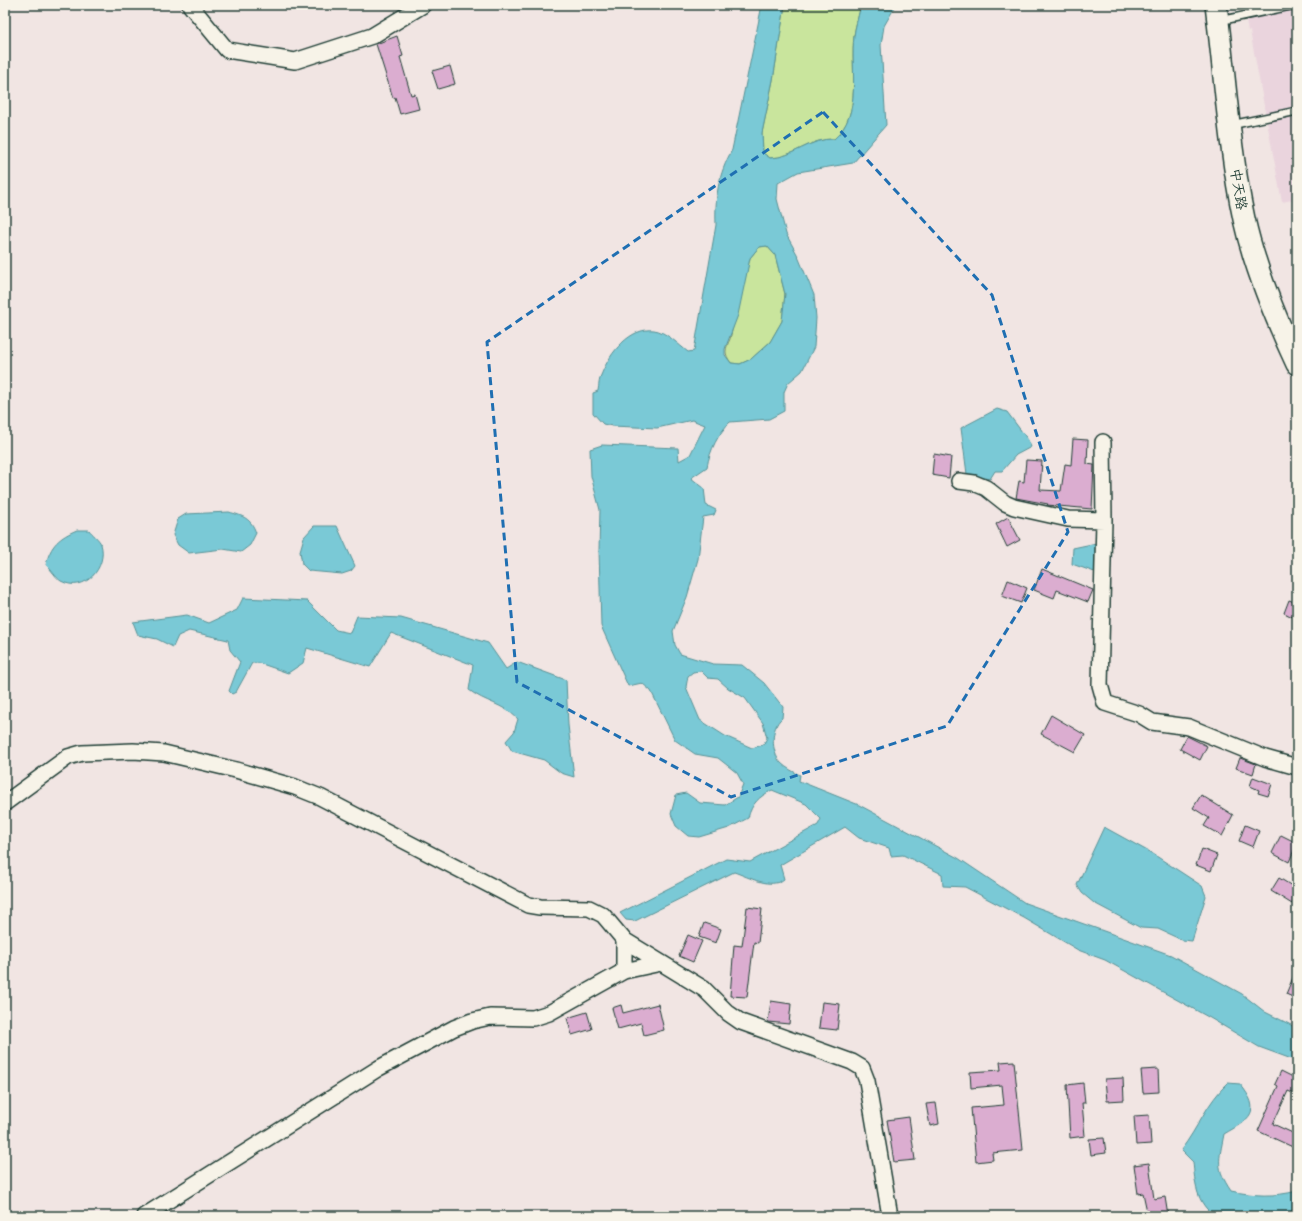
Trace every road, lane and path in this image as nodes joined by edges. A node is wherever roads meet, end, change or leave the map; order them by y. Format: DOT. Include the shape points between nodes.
graph roads {
  1 [pos="190,5"];
  2 [pos="423,5"];
  3 [pos="1295,5"];
  4 [pos="1217,13"];
  5 [pos="1297,111"];
  6 [pos="1230,125"];
  7 [pos="1297,364"];
  8 [pos="1103,442"];
  9 [pos="959,481"];
  10 [pos="1104,520"];
  11 [pos="1297,767"];
  12 [pos="5,803"];
  13 [pos="624,940"];
  14 [pos="661,962"];
  15 [pos="624,971"];
  16 [pos="144,1216"];
  17 [pos="890,1216"];
  1 -- 2 [label="street" via="227,50 295,61 372,36"];
  3 -- 4 [label="lane"];
  4 -- 6 [label="main road, 中天路"];
  5 -- 6 [label="lane"];
  6 -- 7 [label="main road, 中天路" via="1244,219 1255,262"];
  8 -- 10 [label="street"];
  9 -- 10 [label="street" via="986,488 1004,503 1014,507 1068,518"];
  10 -- 11 [label="street" via="1100,685 1105,703 1139,714 1152,722 1189,727 1265,758"];
  12 -- 13 [label="street" via="68,757 82,753 164,753 236,770 307,792 528,905 589,908 603,914"];
  13 -- 14 [label="street"];
  13 -- 15 [label="street"];
  14 -- 15 [label="street"];
  14 -- 17 [label="street" via="704,989 741,1022 852,1062 862,1068 867,1081"];
  15 -- 16 [label="street" via="549,1013 533,1018 490,1017 454,1028 379,1068"];
}
